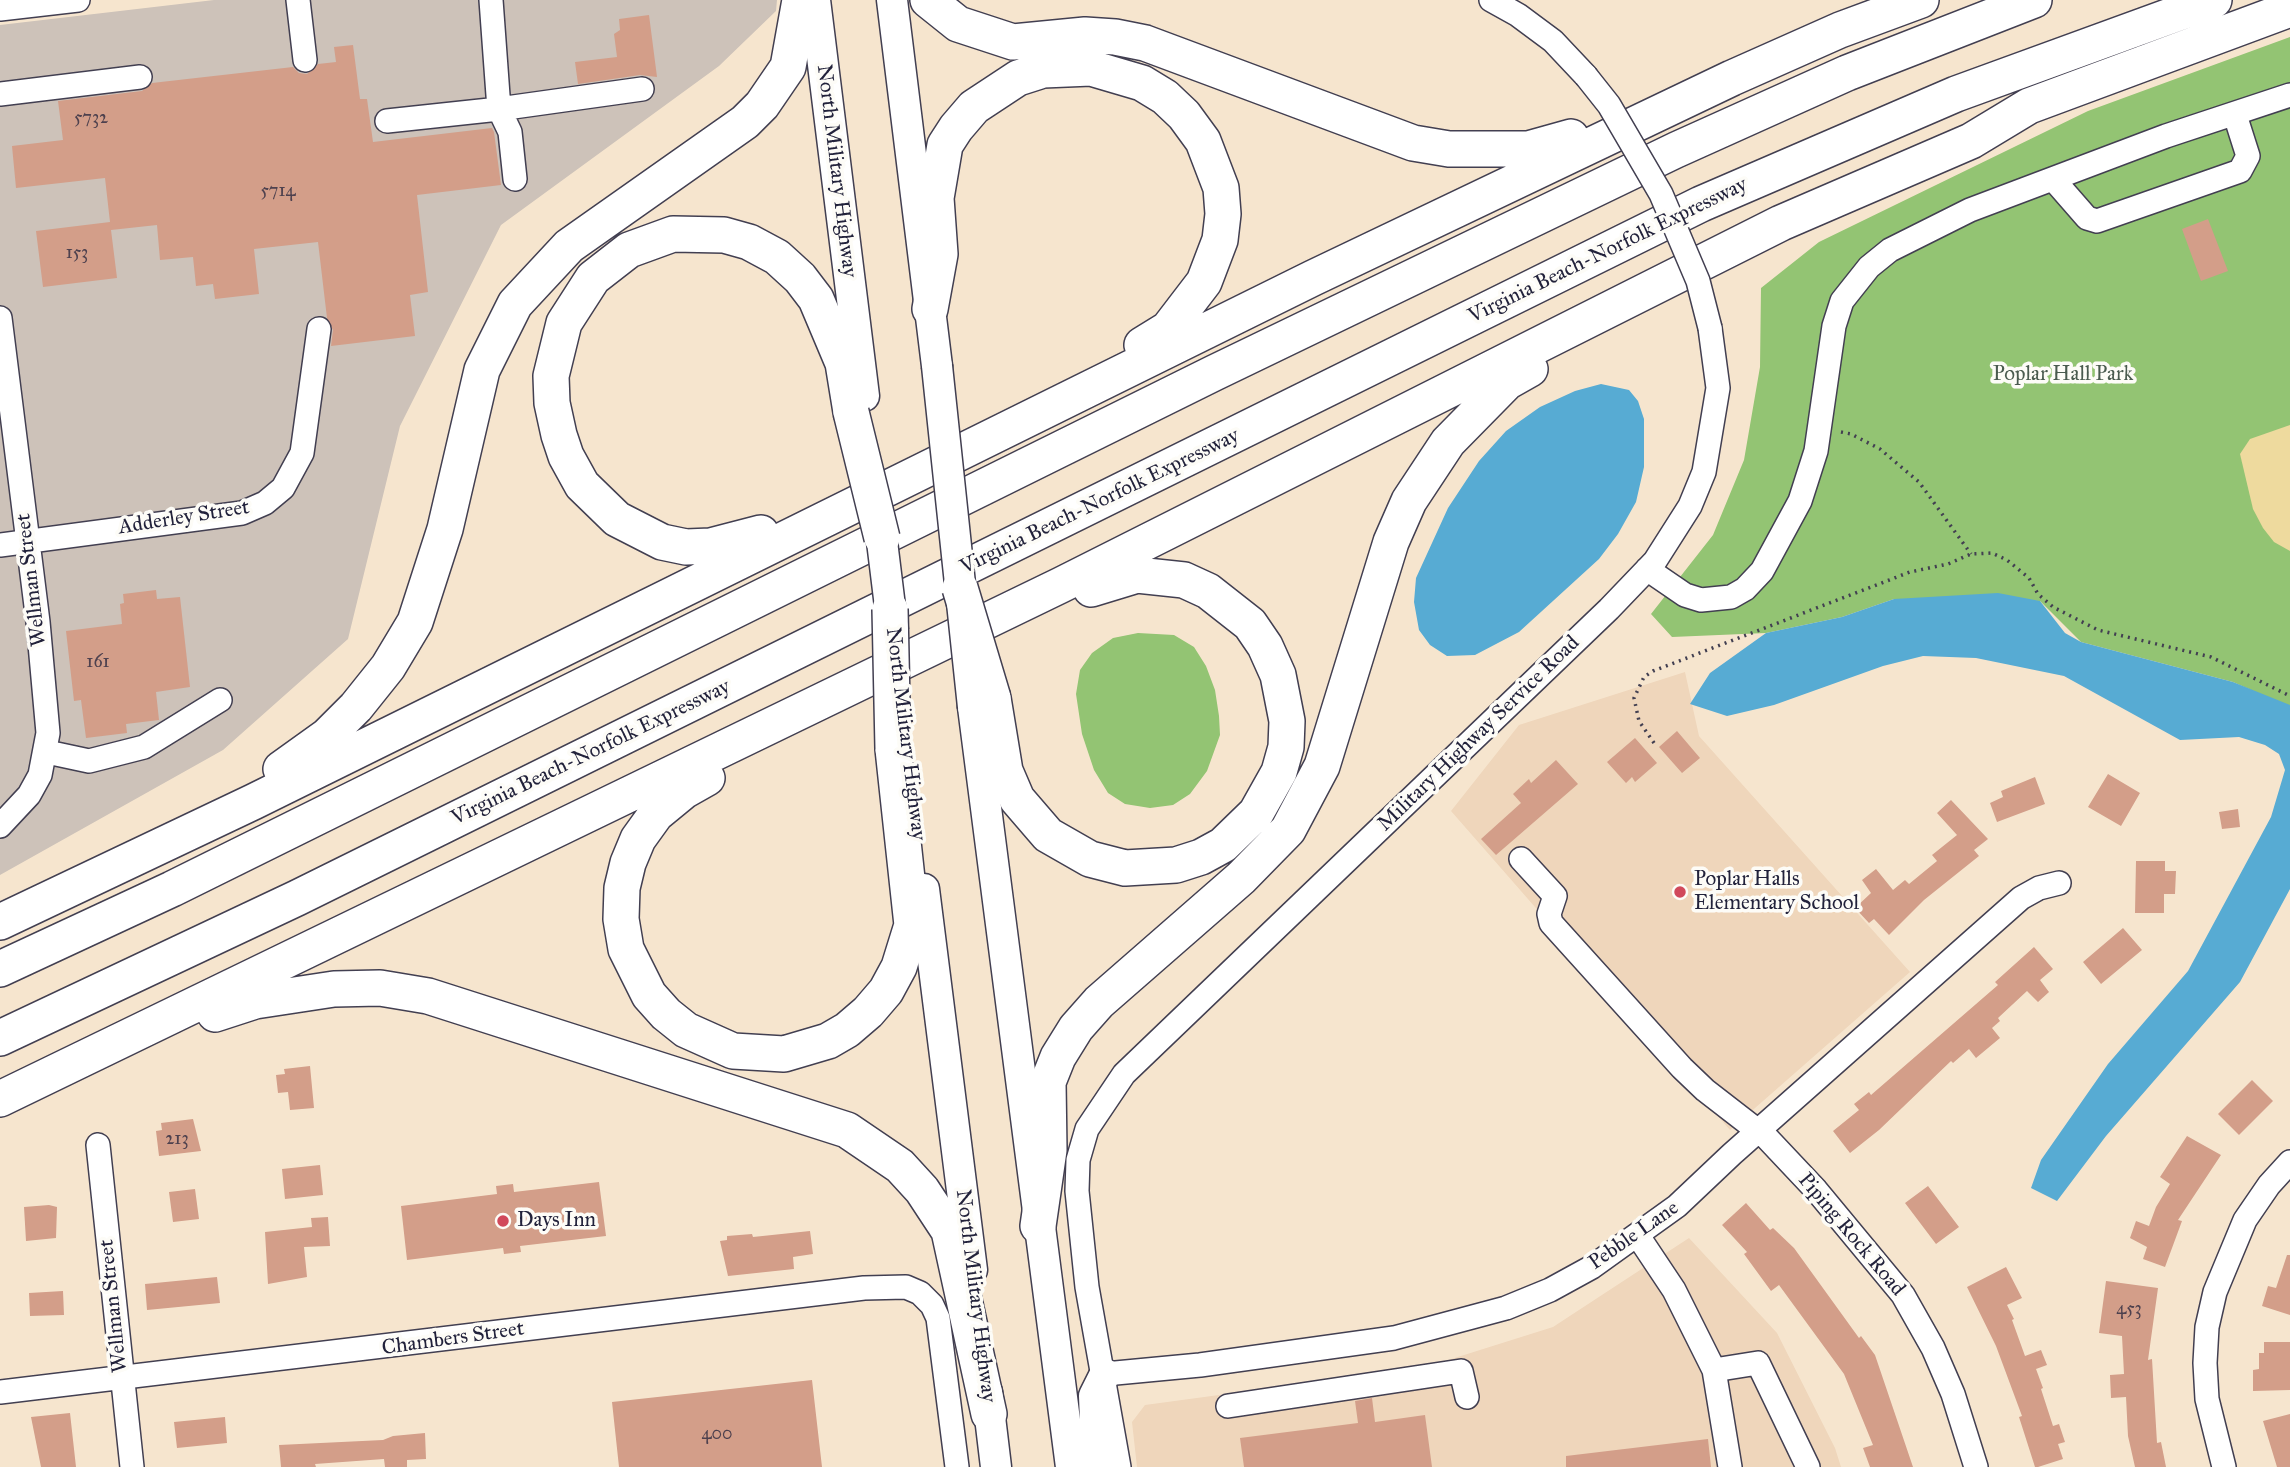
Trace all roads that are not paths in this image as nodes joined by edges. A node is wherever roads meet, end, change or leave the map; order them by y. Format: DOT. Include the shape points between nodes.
graph roads {
  1 [pos="78,0"];
  2 [pos="298,0"];
  3 [pos="491,0"];
  4 [pos="807,0"];
  5 [pos="892,0"];
  6 [pos="928,0"];
  7 [pos="1491,0"];
  8 [pos="1921,0"];
  9 [pos="2034,0"];
  10 [pos="2214,0"];
  11 [pos="0,9"];
  12 [pos="2290,9"];
  13 [pos="305,60"];
  14 [pos="140,77"];
  15 [pos="1732,78"];
  16 [pos="642,89"];
  17 [pos="0,94"];
  18 [pos="2290,96"];
  19 [pos="499,109"];
  20 [pos="2235,115"];
  21 [pos="387,121"];
  22 [pos="515,179"];
  23 [pos="2053,179"];
  24 [pos="1658,283"];
  25 [pos="930,309"];
  26 [pos="0,318"];
  27 [pos="318,329"];
  28 [pos="858,407"];
  29 [pos="1035,414"];
  30 [pos="921,472"];
  31 [pos="881,538"];
  32 [pos="28,541"];
  33 [pos="0,545"];
  34 [pos="1647,569"];
  35 [pos="960,588"];
  36 [pos="890,609"];
  37 [pos="933,646"];
  38 [pos="843,691"];
  39 [pos="220,699"];
  40 [pos="983,703"];
  41 [pos="900,746"];
  42 [pos="47,752"];
  43 [pos="0,827"];
  44 [pos="1521,859"];
  45 [pos="130,862"];
  46 [pos="2059,883"];
  47 [pos="0,922"];
  48 [pos="0,969"];
  49 [pos="0,1038"];
  50 [pos="0,1099"];
  51 [pos="0,1115"];
  52 [pos="1757,1131"];
  53 [pos="97,1145"];
  54 [pos="2290,1163"];
  55 [pos="1038,1226"];
  56 [pos="1638,1236"];
  57 [pos="1714,1370"];
  58 [pos="1105,1374"];
  59 [pos="122,1379"];
  60 [pos="0,1392"];
  61 [pos="1467,1396"];
  62 [pos="1228,1406"];
  63 [pos="989,1414"];
  64 [pos="132,1467"];
  65 [pos="957,1467"];
  66 [pos="996,1467"];
  67 [pos="1071,1467"];
  68 [pos="1097,1467"];
  69 [pos="1119,1467"];
  70 [pos="1730,1467"];
  71 [pos="1808,1467"];
  72 [pos="1976,1467"];
  73 [pos="2224,1467"];
  1 -- 11 [label="street"];
  2 -- 13 [label="street"];
  3 -- 19 [label="street"];
  4 -- 28 [label="main road, North Military Highway"];
  4 -- 45 [label="highway" via="788,67 762,105 745,122 569,246 514,304 482,370 428,588 415,622 388,667 356,707 295,761"];
  5 -- 25 [label="main road"];
  6 -- 15 [label="highway" via="958,24 1013,42 1085,35 1145,43 1379,132 1449,149 1528,149"];
  7 -- 34 [label="street, Military Highway Service Road, bridge" via="1553,41 1609,105 1661,194 1698,281 1718,388 1703,472 1678,527"];
  8 -- 15 [label="highway"];
  9 -- 48 [label="highway" via="1847,74 1676,150 1214,373 172,890"];
  10 -- 49 [label="highway, Virginia Beach-Norfolk Expressway" via="1956,94 1701,204 297,898"];
  12 -- 24 [label="highway" via="2029,106 1971,141 1781,223"];
  14 -- 17 [label="street"];
  15 -- 29 [label="highway"];
  16 -- 19 [label="street"];
  18 -- 20 [label="street"];
  19 -- 21 [label="street"];
  19 -- 22 [label="street" via="510,132"];
  20 -- 23 [label="street"];
  20 -- 23 [label="street" via="2248,156 2240,171 2097,221 2087,218"];
  23 -- 34 [label="street" via="1943,222 1891,250 1869,267 1842,301 1834,326 1821,428 1800,501 1762,571 1745,589 1731,597 1701,600 1685,596"];
  24 -- 37 [label="highway" via="1376,429"];
  24 -- 55 [label="highway" via="1507,382 1429,467 1391,542 1322,766 1288,830 1241,878 1099,1002 1058,1057 1048,1082 1049,1150"];
  25 -- 29 [label="highway" via="940,254 936,198 945,145 974,107 995,91 1043,70 1091,68 1142,83 1184,115 1203,141 1221,188 1220,240 1204,282 1168,329"];
  25 -- 35 [label="main road, bridge"];
  26 -- 32 [label="street, Wellman Street"];
  27 -- 32 [label="street, Adderley Street" via="302,453 283,488 265,503 242,513"];
  28 -- 30 [label="highway" via="816,299 800,278 777,257 724,235 673,234 641,244 612,261 574,304 556,349 552,403 566,456 600,505 643,535 662,542 686,547 737,541"];
  28 -- 31 [label="highway, bridge"];
  29 -- 30 [label="highway"];
  30 -- 45 [label="highway"];
  31 -- 36 [label="main road, North Military Highway, bridge"];
  32 -- 33 [label="street, Adderley Street"];
  32 -- 42 [label="street, Wellman Street"];
  34 -- 58 [label="street, Military Highway Service Road" via="1124,1074 1101,1104 1087,1129 1076,1177 1087,1287"];
  35 -- 40 [label="highway, bridge"];
  36 -- 41 [label="highway, bridge"];
  37 -- 38 [label="highway"];
  37 -- 40 [label="highway" via="1110,581 1137,575 1184,580 1231,606 1265,646 1285,700 1286,747 1268,796 1223,845 1176,865 1125,867 1090,859 1066,847 1029,817 1004,771"];
  38 -- 41 [label="highway" via="684,791 656,814 638,839 622,888 621,919 637,978 666,1014 709,1042 733,1051 774,1054 828,1041 868,1012 899,967 912,925"];
  38 -- 50 [label="highway"];
  39 -- 42 [label="street" via="144,747 89,761"];
  40 -- 55 [label="main road"];
  41 -- 63 [label="main road, North Military Highway"];
  42 -- 43 [label="street, Wellman Street" via="29,795"];
  44 -- 52 [label="street, Piping Rock Road" via="1555,896 1551,923 1682,1068"];
  45 -- 47 [label="highway"];
  46 -- 52 [label="street, Pebble Lane" via="2021,898"];
  51 -- 63 [label="highway" via="214,1014 255,1001 334,989 380,988 441,1000 776,1106 847,1130 875,1146 922,1189 949,1231"];
  52 -- 56 [label="street, Pebble Lane"];
  52 -- 72 [label="street, Piping Rock Road" via="1816,1191 1903,1295 1953,1394"];
  53 -- 59 [label="street, Wellman Street"];
  54 -- 73 [label="street" via="2269,1185 2239,1231 2207,1327 2207,1399"];
  55 -- 67 [label="main road"];
  56 -- 57 [label="street" via="1674,1290"];
  56 -- 58 [label="street, Pebble Lane" via="1550,1290 1440,1328 1210,1364"];
  57 -- 70 [label="street"];
  57 -- 71 [label="street" via="1758,1363"];
  58 -- 68 [label="main road" via="1094,1396"];
  58 -- 69 [label="street, Military Highway Service Road"];
  59 -- 60 [label="street, Chambers Street"];
  59 -- 64 [label="street, Wellman Street"];
  59 -- 65 [label="street, Chambers Street" via="698,1307 877,1286 906,1287 920,1293 938,1318"];
  61 -- 62 [label="street" via="1461,1371"];
  63 -- 66 [label="main road, North Military Highway"];
}
